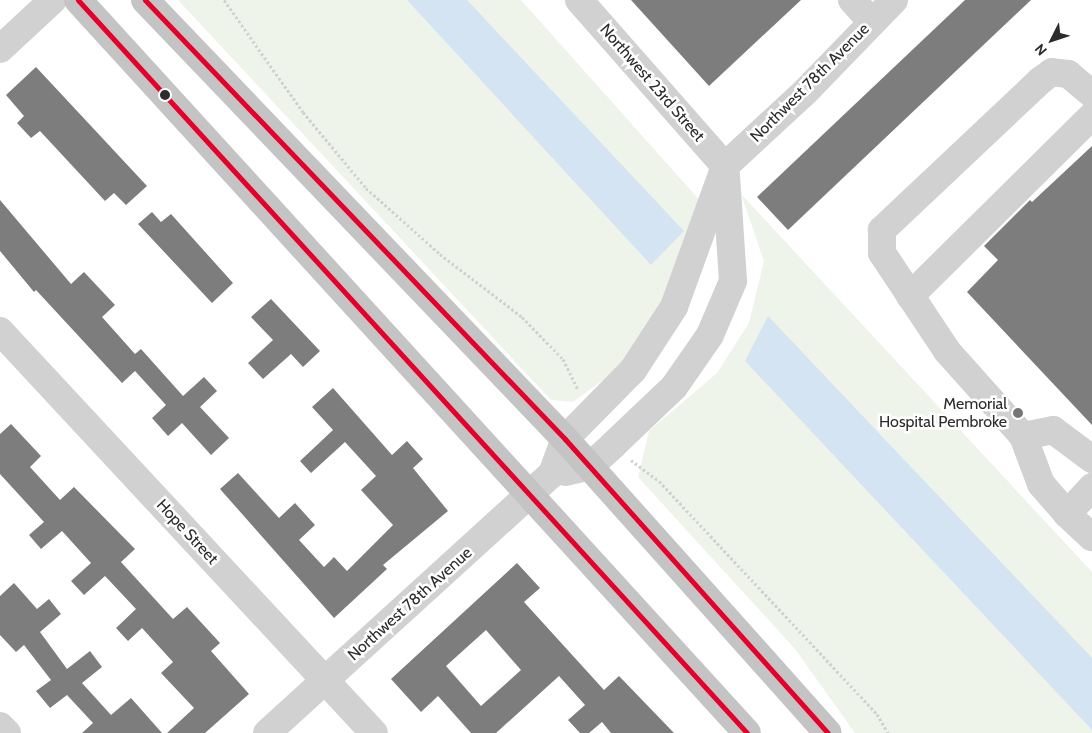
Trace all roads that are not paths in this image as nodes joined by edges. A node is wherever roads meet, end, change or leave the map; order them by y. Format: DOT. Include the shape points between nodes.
graph roads {
  1 [pos="53,0"];
  2 [pos="78,0"];
  3 [pos="145,0"];
  4 [pos="579,0"];
  5 [pos="852,0"];
  6 [pos="894,0"];
  7 [pos="872,21"];
  8 [pos="0,49"];
  9 [pos="1092,94"];
  10 [pos="1092,116"];
  11 [pos="725,166"];
  12 [pos="910,296"];
  13 [pos="0,331"];
  14 [pos="1023,436"];
  15 [pos="564,439"];
  16 [pos="1092,459"];
  17 [pos="590,466"];
  18 [pos="552,474"];
  19 [pos="1092,487"];
  20 [pos="531,494"];
  21 [pos="1067,514"];
  22 [pos="1092,537"];
  23 [pos="325,680"];
  24 [pos="0,726"];
  25 [pos="7,733"];
  26 [pos="267,733"];
  27 [pos="374,733"];
  28 [pos="747,733"];
  29 [pos="828,733"];
  1 -- 8 [label="street"];
  2 -- 20 [label="main road"];
  3 -- 15 [label="main road"];
  4 -- 11 [label="street, Northwest 23rd Street"];
  5 -- 7 [label="street"];
  6 -- 7 [label="street, Northwest 78th Avenue"];
  7 -- 11 [label="street, Northwest 78th Avenue" via="805,92"];
  9 -- 12 [label="street" via="1068,74 1052,72 882,230 882,253"];
  10 -- 12 [label="street"];
  11 -- 15 [label="street, Northwest 78th Avenue" via="674,307 633,370"];
  11 -- 17 [label="street" via="733,281 710,335 674,387"];
  12 -- 14 [label="street" via="947,351"];
  13 -- 23 [label="street, Hope Street"];
  14 -- 16 [label="street" via="1053,430"];
  14 -- 21 [label="street" via="1041,484"];
  15 -- 17 [label="main road"];
  15 -- 18 [label="street, Northwest 78th Avenue"];
  17 -- 18 [label="street"];
  17 -- 29 [label="main road"];
  18 -- 20 [label="street, Northwest 78th Avenue"];
  19 -- 21 [label="street"];
  20 -- 23 [label="street, Northwest 78th Avenue"];
  20 -- 28 [label="main road"];
  21 -- 22 [label="street"];
  23 -- 26 [label="street, Northwest 78th Avenue"];
  23 -- 27 [label="street, Hope Street"];
  24 -- 25 [label="street"];
}
